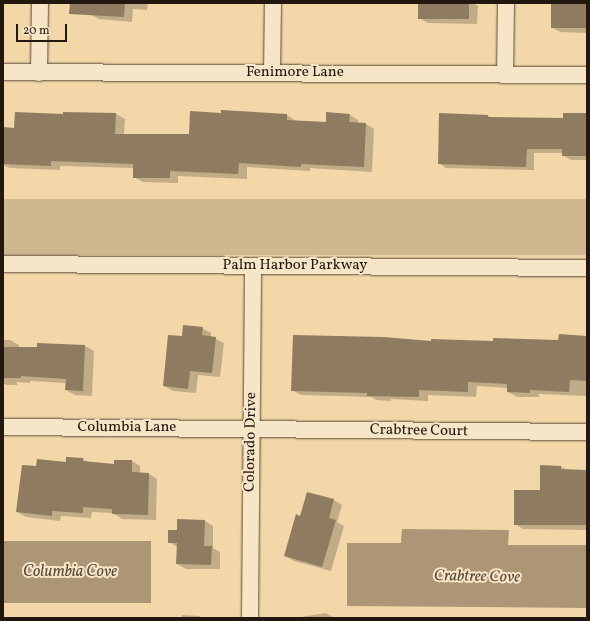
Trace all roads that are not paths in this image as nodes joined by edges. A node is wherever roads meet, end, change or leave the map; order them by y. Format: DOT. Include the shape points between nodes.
graph roads {
  1 [pos="40,3"];
  2 [pos="273,3"];
  3 [pos="506,3"];
  4 [pos="3,72"];
  5 [pos="39,72"];
  6 [pos="272,73"];
  7 [pos="505,75"];
  8 [pos="587,75"];
  9 [pos="3,264"];
  10 [pos="253,266"];
  11 [pos="587,268"];
  12 [pos="3,427"];
  13 [pos="252,429"];
  14 [pos="587,432"];
  15 [pos="250,618"];
  1 -- 5 [label="street"];
  2 -- 6 [label="street"];
  3 -- 7 [label="street"];
  4 -- 5 [label="street, Fenimore Lane"];
  5 -- 6 [label="street, Fenimore Lane"];
  6 -- 7 [label="street, Fenimore Lane"];
  7 -- 8 [label="street, Fenimore Lane"];
  9 -- 10 [label="street, Palm Harbor Parkway"];
  10 -- 11 [label="street, Palm Harbor Parkway"];
  10 -- 13 [label="street, Colorado Drive"];
  12 -- 13 [label="street, Columbia Lane"];
  13 -- 14 [label="street, Crabtree Court"];
  13 -- 15 [label="street, Colorado Drive"];
}
